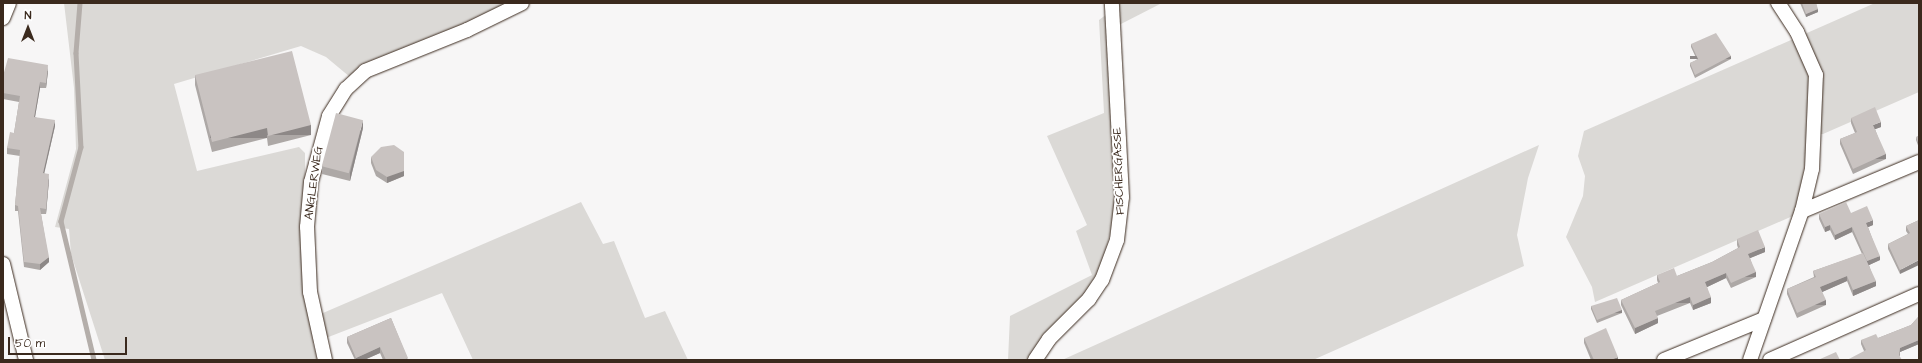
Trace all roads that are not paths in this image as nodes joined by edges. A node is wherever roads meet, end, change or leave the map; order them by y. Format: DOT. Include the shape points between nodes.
graph roads {
  1 [pos="9,3"];
  2 [pos="522,3"];
  3 [pos="1112,3"];
  4 [pos="1778,3"];
  5 [pos="3,18"];
  6 [pos="1919,162"];
  7 [pos="1802,211"];
  8 [pos="3,266"];
  9 [pos="1919,294"];
  10 [pos="1764,319"];
  11 [pos="26,360"];
  12 [pos="325,360"];
  13 [pos="1035,360"];
  14 [pos="1664,360"];
  15 [pos="1750,360"];
  16 [pos="1770,360"];
  1 -- 5 [label="street"];
  2 -- 12 [label="street, ANGLERWEG" via="467,30 365,71 346,89 329,116 311,182 307,227 310,292"];
  3 -- 13 [label="street, FISCHERGASSE" via="1122,197 1117,240 1098,286 1049,339"];
  4 -- 7 [label="street" via="1797,32 1816,75 1812,169"];
  6 -- 7 [label="street"];
  7 -- 10 [label="street"];
  8 -- 11 [label="street"];
  9 -- 16 [label="street"];
  10 -- 14 [label="street"];
  10 -- 15 [label="street"];
}
